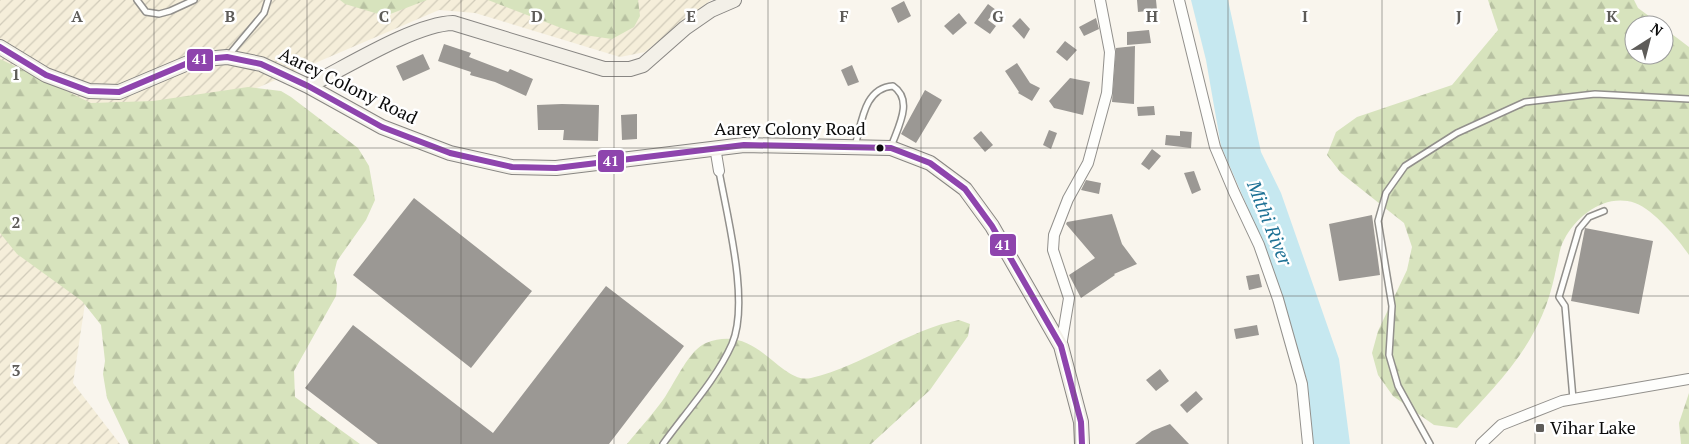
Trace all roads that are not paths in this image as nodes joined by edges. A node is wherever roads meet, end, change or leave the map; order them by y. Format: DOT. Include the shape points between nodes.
graph roads {
  1 [pos="136,0"];
  2 [pos="194,0"];
  3 [pos="268,0"];
  4 [pos="734,0"];
  5 [pos="1100,0"];
  6 [pos="1180,0"];
  7 [pos="0,46"];
  8 [pos="227,57"];
  9 [pos="308,86"];
  10 [pos="1689,99"];
  11 [pos="715,147"];
  12 [pos="855,147"];
  13 [pos="891,148"];
  14 [pos="719,171"];
  15 [pos="1604,211"];
  16 [pos="1061,346"];
  17 [pos="1689,379"];
  18 [pos="1573,399"];
  19 [pos="663,444"];
  20 [pos="1082,444"];
  21 [pos="1308,444"];
  22 [pos="1430,444"];
  23 [pos="1481,444"];
  1 -- 2 [label="lane" via="146,12 159,14"];
  3 -- 8 [label="lane" via="264,13"];
  4 -- 9 [label="main road" via="685,28 643,65 630,69 604,69 453,22 438,23 413,33"];
  5 -- 16 [label="street" via="1110,52 1107,93 1088,163 1068,199 1054,235 1053,250 1069,298"];
  6 -- 21 [label="street" via="1216,147 1259,245 1278,299 1302,384"];
  7 -- 8 [label="main road, Aarey Colony Road" via="46,75 89,91 119,92 195,60"];
  8 -- 9 [label="main road, Aarey Colony Road" via="261,64"];
  9 -- 11 [label="main road, Aarey Colony Road" via="382,127 450,153 512,167 556,168"];
  10 -- 22 [label="lane" via="1595,94 1525,102 1457,133 1405,166 1386,193 1378,220 1392,306 1389,355 1398,386"];
  11 -- 12 [label="main road, Aarey Colony Road" via="744,144"];
  11 -- 14 [label="street"];
  12 -- 13 [label="main road, Aarey Colony Road"];
  12 -- 13 [label="lane" via="869,99 882,87 893,86 901,91 904,102"];
  13 -- 16 [label="main road, Aarey Colony Road" via="930,163 965,189 992,226"];
  14 -- 19 [label="lane" via="740,296 738,323 733,343 720,366"];
  15 -- 18 [label="lane" via="1589,218 1579,229 1559,297 1565,306"];
  16 -- 20 [label="main road, Aarey Colony Road" via="1081,422"];
  17 -- 18 [label="street"];
  18 -- 23 [label="street" via="1501,425"];
}
